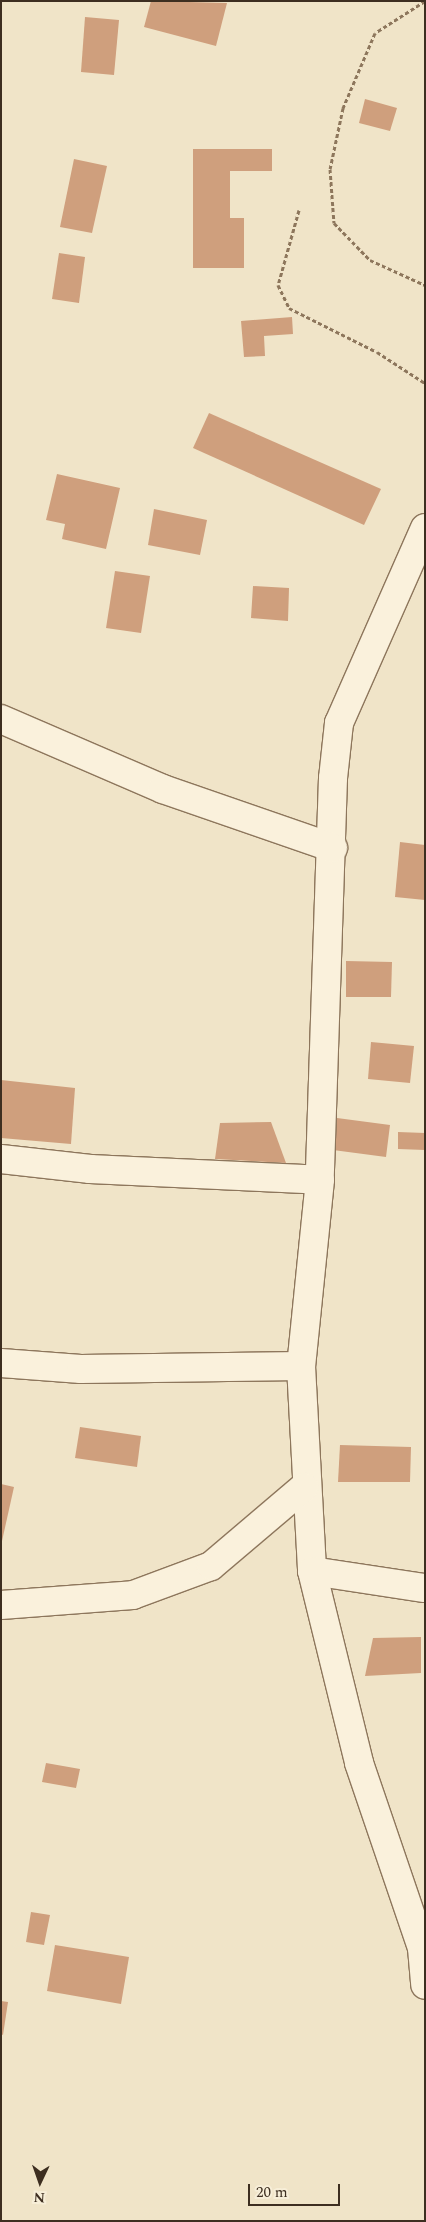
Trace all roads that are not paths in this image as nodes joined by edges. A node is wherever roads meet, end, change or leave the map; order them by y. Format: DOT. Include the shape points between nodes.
graph roads {
  1 [pos="425,528"];
  2 [pos="1,719"];
  3 [pos="333,848"];
  4 [pos="1,1159"];
  5 [pos="320,1180"];
  6 [pos="1,1363"];
  7 [pos="300,1366"];
  8 [pos="304,1487"];
  9 [pos="312,1571"];
  10 [pos="425,1588"];
  11 [pos="1,1605"];
  12 [pos="425,1985"];
  1 -- 3 [label="street" via="339,723"];
  2 -- 3 [label="street" via="163,788"];
  3 -- 5 [label="street"];
  4 -- 5 [label="street" via="90,1169"];
  5 -- 7 [label="street"];
  6 -- 7 [label="street" via="81,1369"];
  7 -- 8 [label="street"];
  8 -- 9 [label="street"];
  8 -- 11 [label="street" via="211,1566 134,1595"];
  9 -- 10 [label="street"];
  9 -- 12 [label="street" via="360,1763 422,1948"];
}
